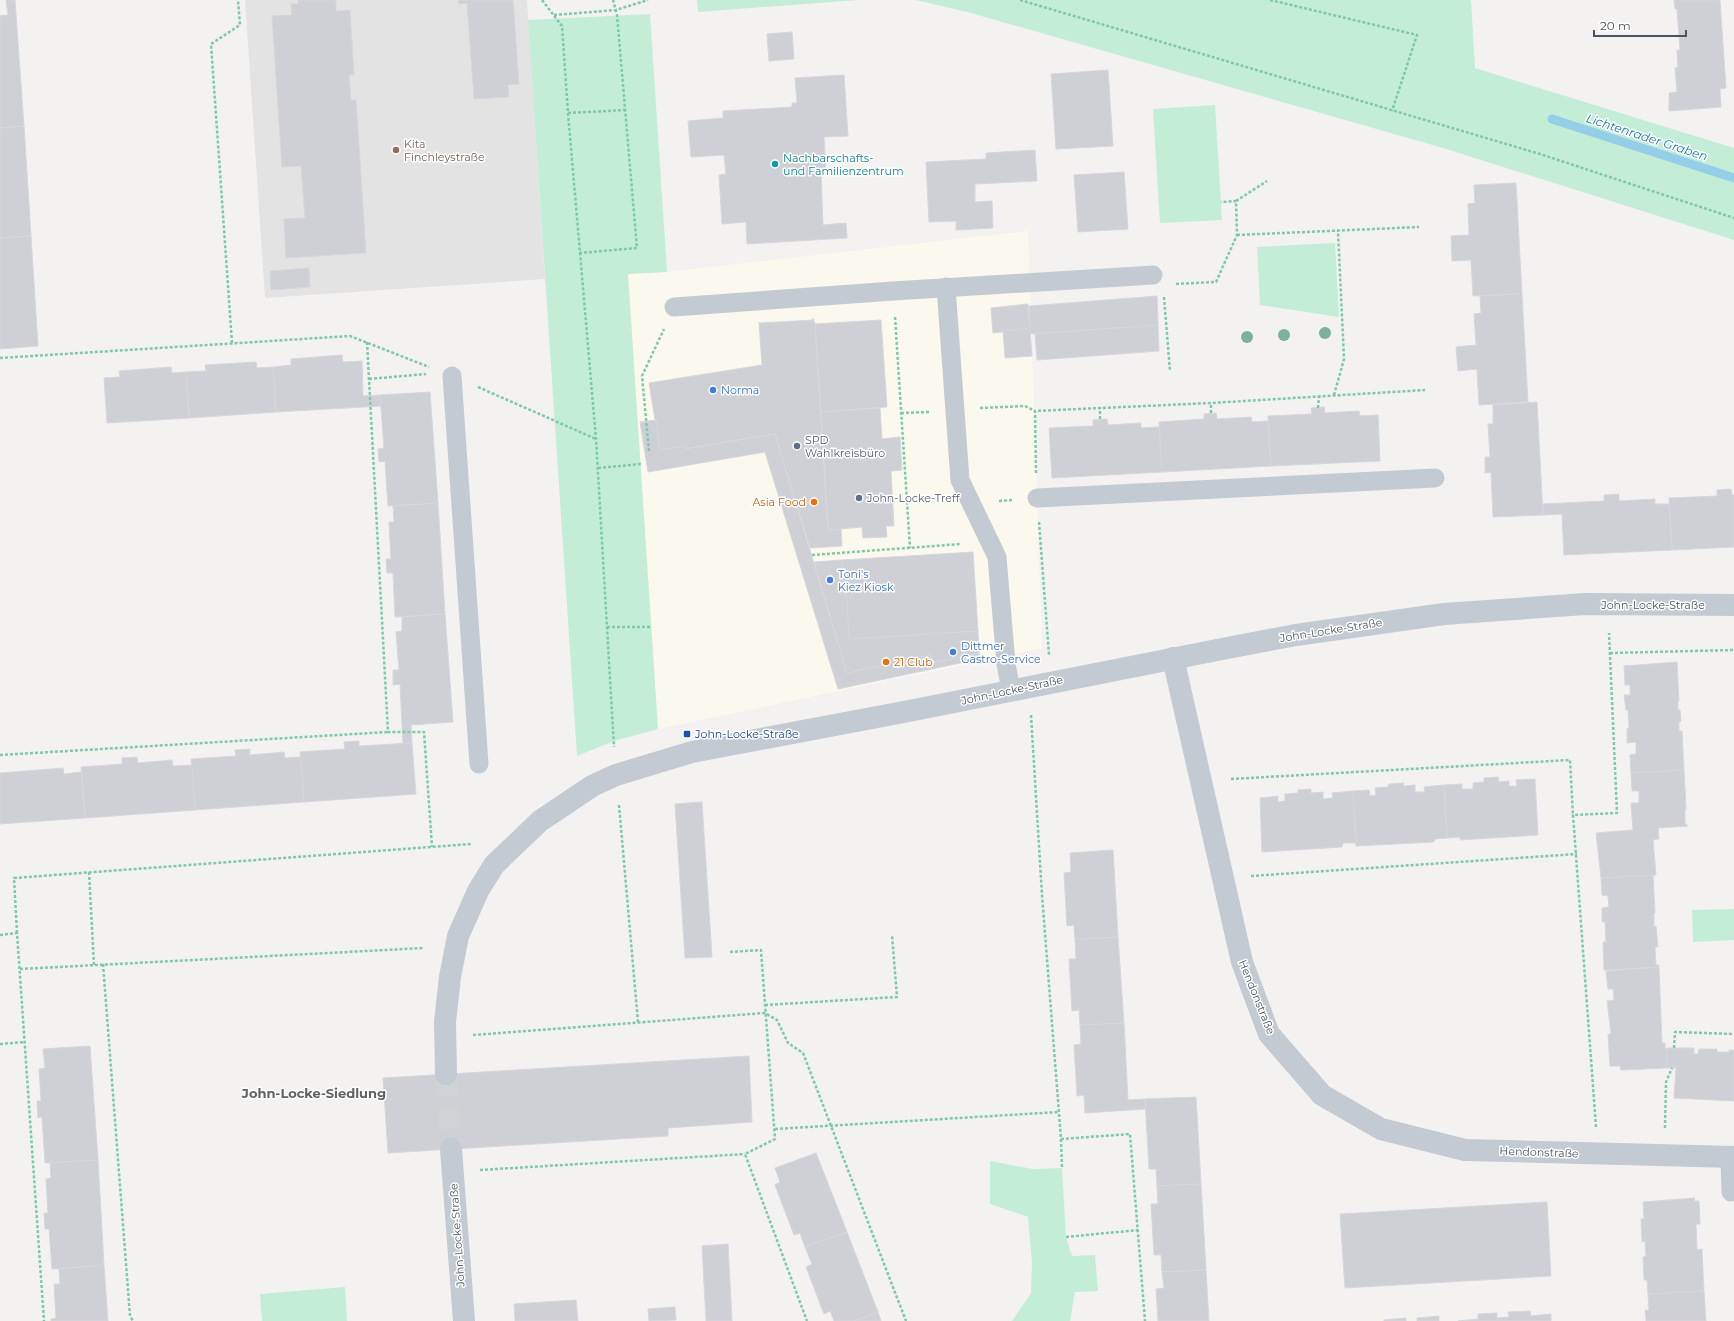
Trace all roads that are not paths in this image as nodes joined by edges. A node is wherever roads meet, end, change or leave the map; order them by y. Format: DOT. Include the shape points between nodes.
graph roads {
  1 [pos="1153,275"];
  2 [pos="946,288"];
  3 [pos="674,307"];
  4 [pos="448,374"];
  5 [pos="1435,478"];
  6 [pos="1037,498"];
  7 [pos="1734,605"];
  8 [pos="1173,658"];
  9 [pos="1011,690"];
  10 [pos="479,764"];
  11 [pos="446,1074"];
  12 [pos="450,1149"];
  13 [pos="1732,1157"];
  14 [pos="1731,1192"];
  15 [pos="464,1321"];
  1 -- 2 [label="lane"];
  2 -- 3 [label="lane"];
  2 -- 9 [label="lane" via="960,480 997,557 1006,664"];
  4 -- 10 [label="lane"];
  5 -- 6 [label="lane"];
  7 -- 8 [label="street, John-Locke-Straße" via="1585,604 1444,614 1296,635"];
  8 -- 9 [label="street, John-Locke-Straße"];
  8 -- 13 [label="street, Hendonstraße" via="1242,962 1269,1034 1322,1095 1381,1129 1465,1150"];
  9 -- 11 [label="street, John-Locke-Straße" via="692,752 656,762 592,786 540,821 494,865 478,891 458,936 445,1022"];
  12 -- 15 [label="street, John-Locke-Straße"];
  13 -- 14 [label="lane"];
}
